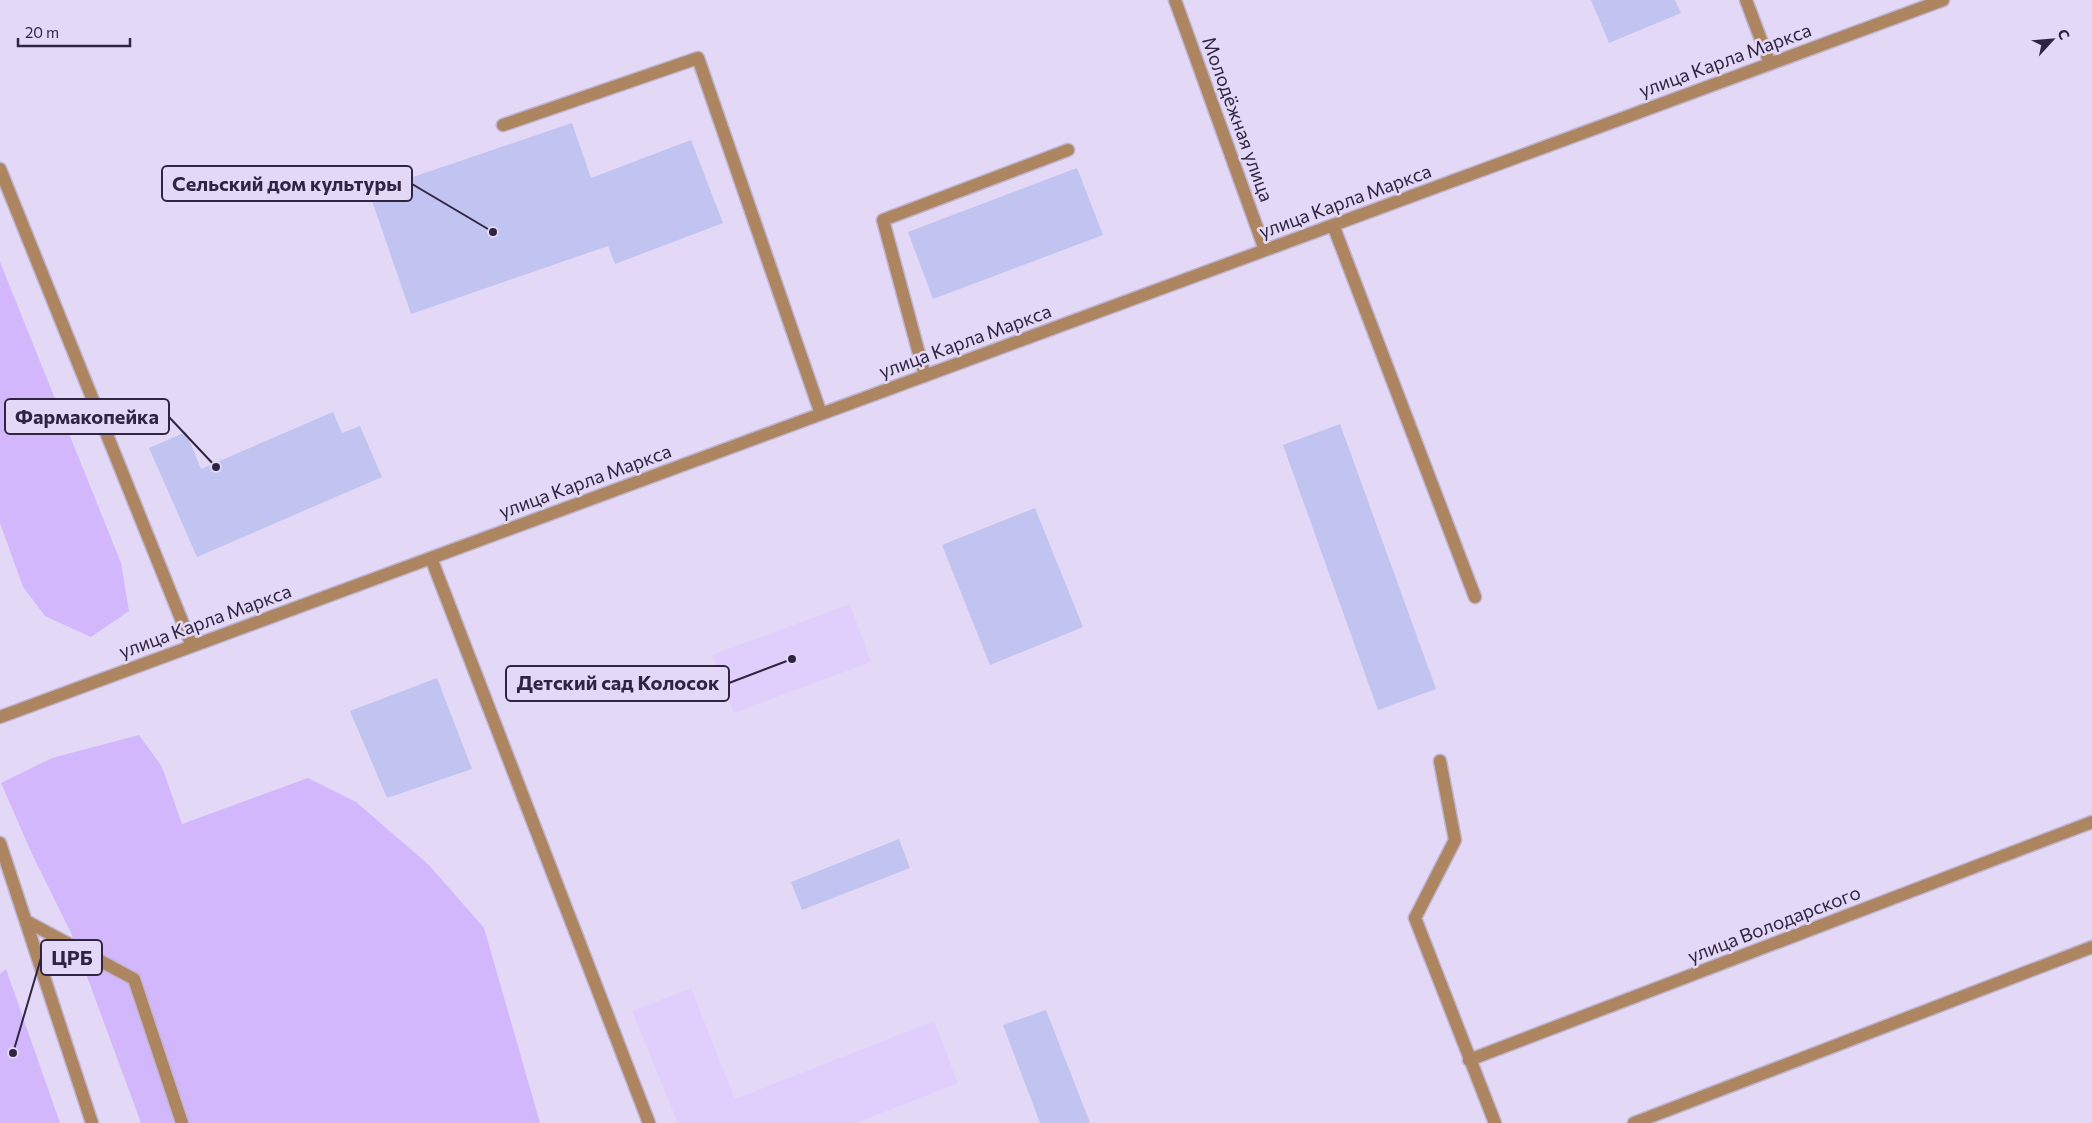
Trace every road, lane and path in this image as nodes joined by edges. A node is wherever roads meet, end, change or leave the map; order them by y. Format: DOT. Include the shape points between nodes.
graph roads {
  1 [pos="1175,0"];
  2 [pos="1746,0"];
  3 [pos="1943,0"];
  4 [pos="1770,64"];
  5 [pos="503,125"];
  6 [pos="1068,150"];
  7 [pos="0,169"];
  8 [pos="1333,225"];
  9 [pos="1265,250"];
  10 [pos="925,376"];
  11 [pos="821,414"];
  12 [pos="430,558"];
  13 [pos="1475,597"];
  14 [pos="192,646"];
  15 [pos="0,717"];
  16 [pos="1440,761"];
  17 [pos="2092,822"];
  18 [pos="0,846"];
  19 [pos="26,920"];
  20 [pos="2092,947"];
  21 [pos="1469,1060"];
  22 [pos="92,1123"];
  23 [pos="182,1123"];
  24 [pos="649,1123"];
  25 [pos="1495,1123"];
  26 [pos="1634,1123"];
  1 -- 9 [label="street, Молодёжная улица"];
  2 -- 4 [label="street"];
  3 -- 4 [label="street, улица Карла Маркса"];
  4 -- 8 [label="street, улица Карла Маркса"];
  5 -- 11 [label="street" via="698,58"];
  6 -- 10 [label="street" via="883,220"];
  7 -- 14 [label="street"];
  8 -- 9 [label="street, улица Карла Маркса"];
  8 -- 13 [label="street"];
  9 -- 10 [label="street, улица Карла Маркса"];
  10 -- 11 [label="street, улица Карла Маркса"];
  11 -- 12 [label="street, улица Карла Маркса"];
  12 -- 14 [label="street, улица Карла Маркса"];
  12 -- 24 [label="street"];
  14 -- 15 [label="street, улица Карла Маркса"];
  16 -- 21 [label="street" via="1455,840 1415,918"];
  17 -- 21 [label="street, улица Володарского"];
  18 -- 19 [label="street"];
  19 -- 22 [label="street"];
  19 -- 23 [label="street" via="134,979"];
  20 -- 26 [label="street"];
  21 -- 25 [label="street"];
}
